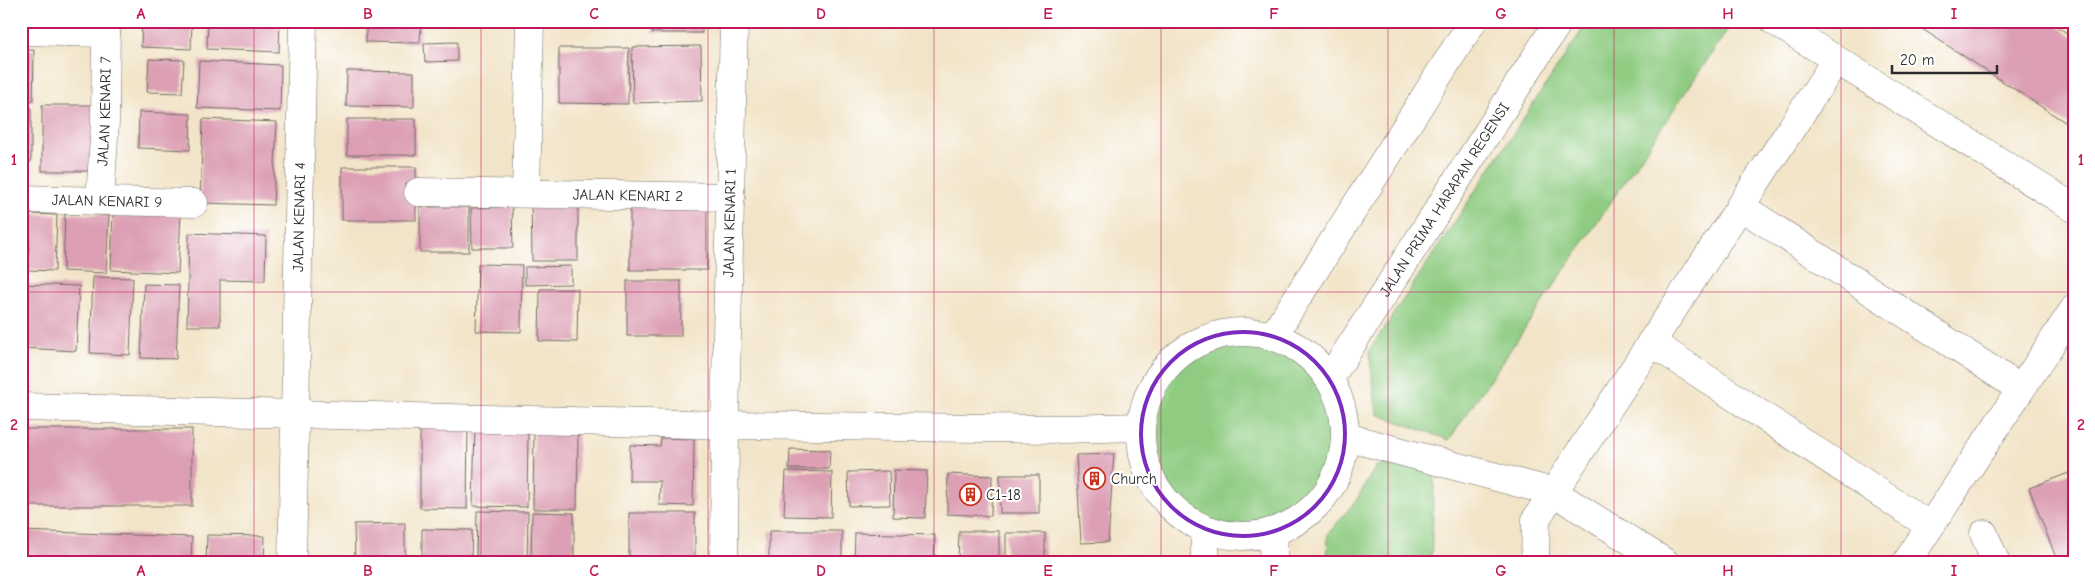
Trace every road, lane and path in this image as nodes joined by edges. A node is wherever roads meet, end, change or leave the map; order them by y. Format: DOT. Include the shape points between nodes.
graph roads {
  1 [pos="302,21"];
  2 [pos="530,21"];
  3 [pos="734,21"];
  4 [pos="1473,21"];
  5 [pos="1559,21"];
  6 [pos="1774,21"];
  7 [pos="106,27"];
  8 [pos="21,31"];
  9 [pos="1836,60"];
  10 [pos="418,192"];
  11 [pos="526,192"];
  12 [pos="730,197"];
  13 [pos="21,199"];
  14 [pos="100,200"];
  15 [pos="194,203"];
  16 [pos="1740,206"];
  17 [pos="2074,208"];
  18 [pos="2074,309"];
  19 [pos="1273,336"];
  20 [pos="1651,342"];
  21 [pos="1330,378"];
  22 [pos="2021,389"];
  23 [pos="21,407"];
  24 [pos="296,413"];
  25 [pos="725,425"];
  26 [pos="1140,427"];
  27 [pos="1346,438"];
  28 [pos="1553,492"];
  29 [pos="1930,526"];
  30 [pos="1205,529"];
  31 [pos="1274,531"];
  32 [pos="1984,534"];
  33 [pos="292,563"];
  34 [pos="724,563"];
  35 [pos="1205,563"];
  36 [pos="1273,563"];
  37 [pos="1535,563"];
  38 [pos="1666,563"];
  39 [pos="1906,563"];
  40 [pos="1996,563"];
  1 -- 24 [label="street, JALAN KENARI 4"];
  2 -- 11 [label="street"];
  3 -- 12 [label="street, JALAN KENARI 1"];
  4 -- 19 [label="street"];
  5 -- 21 [label="street, JALAN PRIMA HARAPAN REGENSI"];
  6 -- 9 [label="street"];
  7 -- 8 [label="street"];
  7 -- 14 [label="street, JALAN KENARI 7"];
  9 -- 16 [label="street"];
  9 -- 17 [label="street"];
  10 -- 11 [label="street, JALAN KENARI 2"];
  11 -- 12 [label="street, JALAN KENARI 2"];
  12 -- 25 [label="street, JALAN KENARI 1"];
  13 -- 14 [label="street, JALAN KENARI 9"];
  14 -- 15 [label="street, JALAN KENARI 9"];
  16 -- 20 [label="street"];
  16 -- 22 [label="street"];
  18 -- 22 [label="street"];
  19 -- 21 [label="street" via="1305,352"];
  19 -- 26 [label="street" via="1239,332 1206,338 1178,355 1156,381 1142,407"];
  20 -- 28 [label="street"];
  20 -- 29 [label="street"];
  21 -- 27 [label="street" via="1342,406"];
  22 -- 29 [label="street"];
  23 -- 24 [label="street"];
  24 -- 25 [label="street"];
  24 -- 33 [label="street, JALAN KENARI 4"];
  25 -- 26 [label="street"];
  25 -- 34 [label="street, JALAN KENARI 1"];
  26 -- 30 [label="street" via="1144,459 1162,496 1182,515"];
  27 -- 28 [label="street"];
  27 -- 31 [label="street" via="1340,469 1325,496 1302,518"];
  28 -- 37 [label="street" via="1536,519"];
  28 -- 38 [label="street"];
  29 -- 39 [label="street"];
  30 -- 31 [label="street" via="1239,536"];
  30 -- 35 [label="street"];
  31 -- 36 [label="street"];
  32 -- 40 [label="street"];
}
